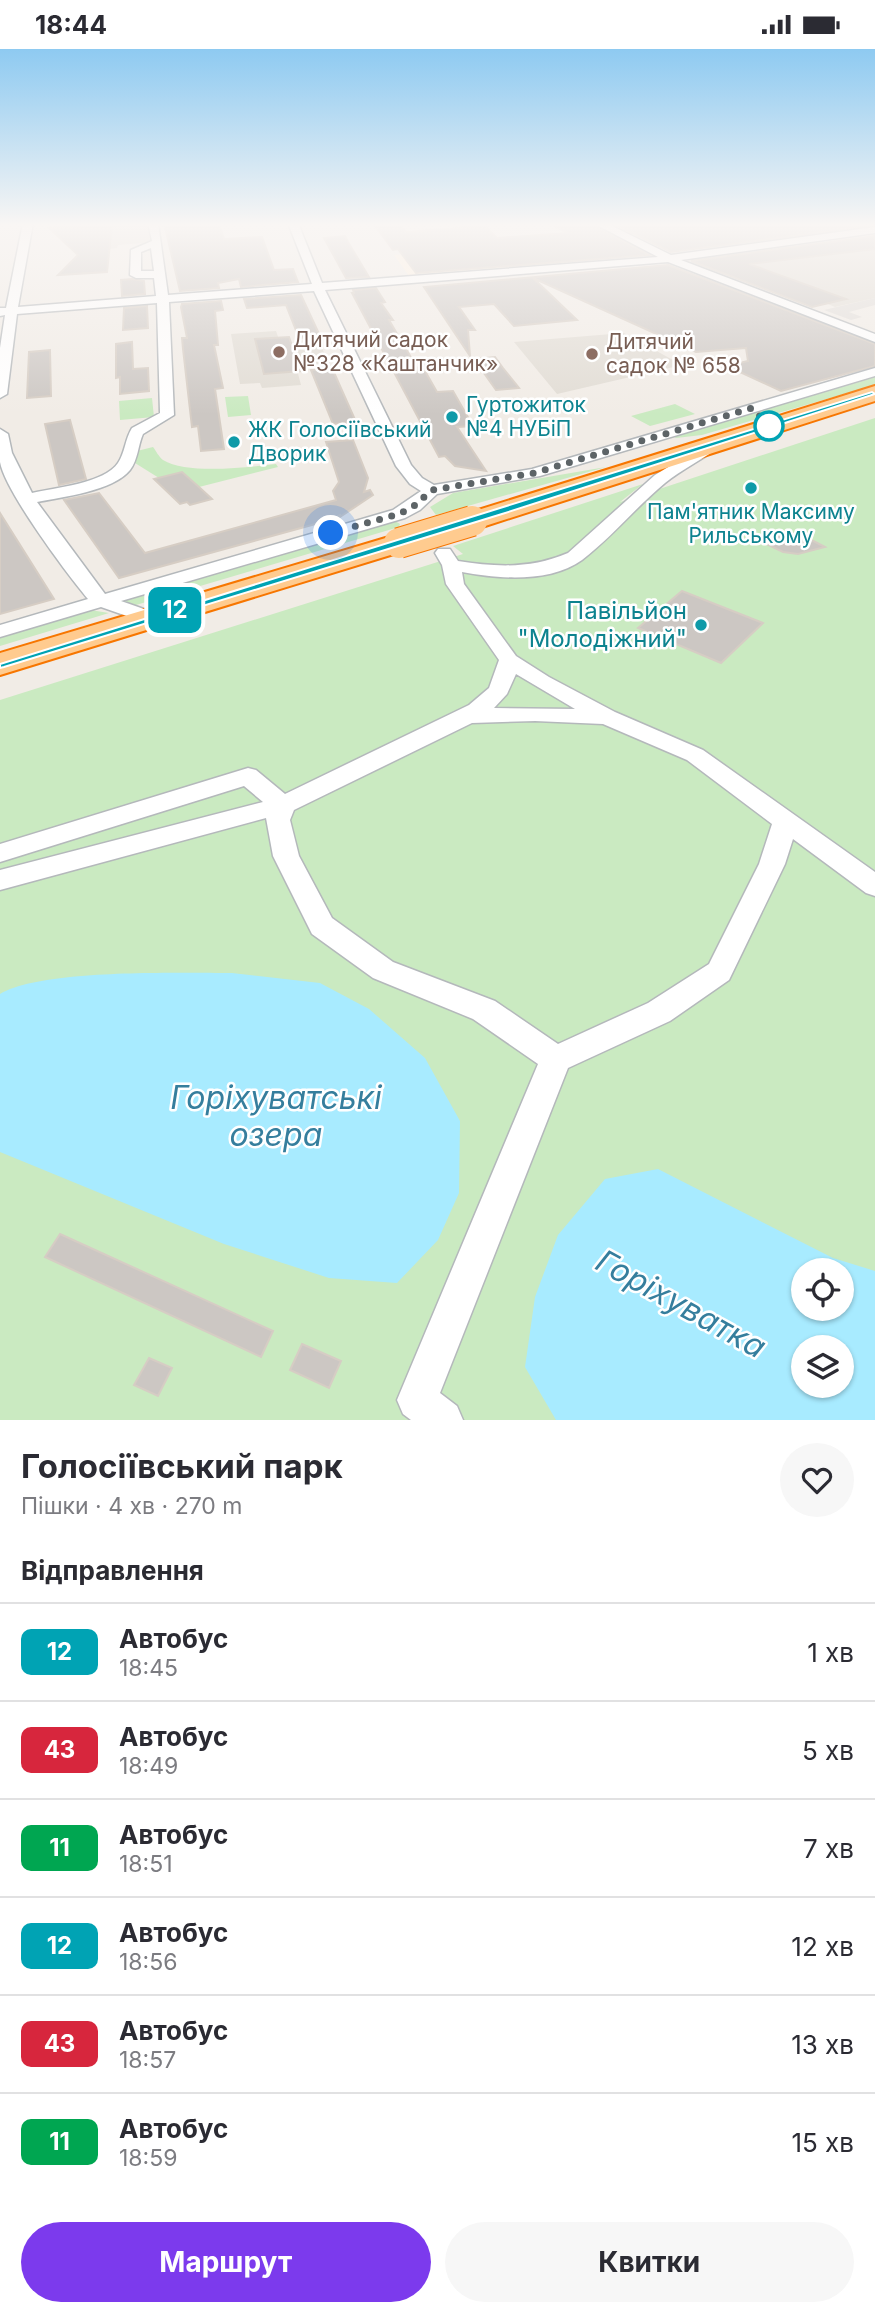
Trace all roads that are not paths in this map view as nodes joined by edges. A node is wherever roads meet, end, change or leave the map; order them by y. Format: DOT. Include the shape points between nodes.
graph roads {
  1 [pos="11,287"];
  2 [pos="161,287"];
  3 [pos="343,287"];
  4 [pos="742,287"];
  5 [pos="320,289"];
  6 [pos="162,301"];
  7 [pos="5,312"];
  8 [pos="875,338"];
  9 [pos="875,372"];
  10 [pos="875,393"];
  11 [pos="0,394"];
  12 [pos="0,434"];
  13 [pos="716,443"];
  14 [pos="534,473"];
  15 [pos="432,490"];
  16 [pos="29,499"];
  17 [pos="101,601"];
  18 [pos="151,618"];
  19 [pos="0,631"];
  20 [pos="509,660"];
  21 [pos="0,664"];
  22 [pos="468,716"];
  23 [pos="607,717"];
  24 [pos="283,804"];
  25 [pos="786,820"];
  26 [pos="0,853"];
  27 [pos="0,880"];
  28 [pos="875,886"];
  29 [pos="556,1059"];
  30 [pos="443,1420"];
  1 -- 7 [label="street"];
  2 -- 6 [label="street"];
  3 -- 5 [label="street"];
  4 -- 8 [label="street"];
  5 -- 6 [label="street"];
  5 -- 15 [label="street" via="404,466 415,481"];
  6 -- 7 [label="street"];
  6 -- 16 [label="street" via="167,415 137,431 120,472 102,481"];
  7 -- 11 [label="street"];
  9 -- 14 [label="street"];
  10 -- 13 [label="highway"];
  12 -- 16 [label="street" via="2,451"];
  13 -- 14 [label="street"];
  13 -- 18 [label="highway, bridge"];
  13 -- 20 [label="street" via="661,478 574,557 558,566 494,573 447,559 455,584"];
  14 -- 15 [label="street"];
  15 -- 17 [label="street" via="419,513 399,514"];
  16 -- 17 [label="street"];
  17 -- 18 [label="street"];
  17 -- 19 [label="street"];
  18 -- 21 [label="highway"];
  20 -- 22 [label="street" via="493,701"];
  20 -- 23 [label="street"];
  22 -- 23 [label="street"];
  22 -- 24 [label="street"];
  23 -- 25 [label="street" via="695,755"];
  24 -- 26 [label="street" via="248,776"];
  24 -- 27 [label="street"];
  24 -- 29 [label="street" via="278,820 286,856 323,926 383,970 484,1010"];
  25 -- 28 [label="street"];
  25 -- 29 [label="street" via="772,864 719,972 659,1011"];
  29 -- 30 [label="street" via="417,1400"];
}
